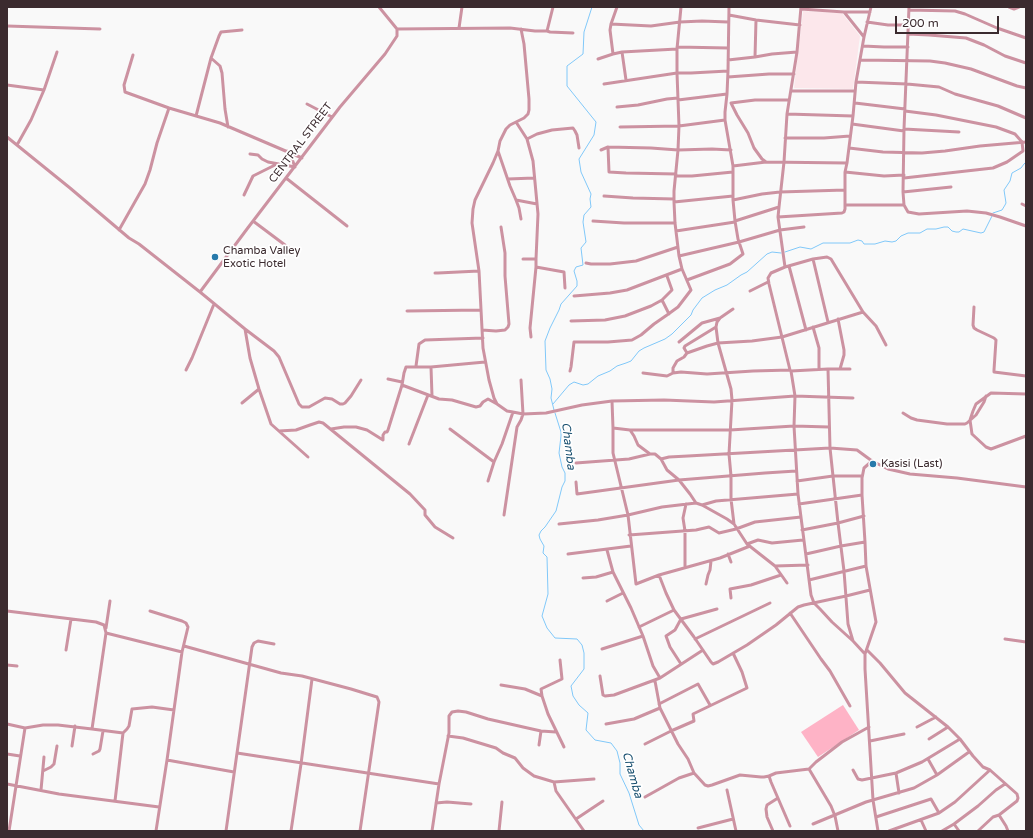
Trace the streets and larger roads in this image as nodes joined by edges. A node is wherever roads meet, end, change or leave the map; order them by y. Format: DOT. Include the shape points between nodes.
graph roads {
  1 [pos="380,7"];
  2 [pos="462,7"];
  3 [pos="553,7"];
  4 [pos="616,7"];
  5 [pos="682,7"];
  6 [pos="729,7"];
  7 [pos="871,7"];
  8 [pos="1009,7"];
  9 [pos="1019,7"];
  10 [pos="801,8"];
  11 [pos="909,9"];
  12 [pos="844,12"];
  13 [pos="870,12"];
  14 [pos="729,15"];
  15 [pos="756,20"];
  16 [pos="680,22"];
  17 [pos="728,22"];
  18 [pos="867,22"];
  19 [pos="611,24"];
  20 [pos="800,25"];
  21 [pos="909,25"];
  22 [pos="7,26"];
  23 [pos="459,28"];
  24 [pos="100,29"];
  25 [pos="397,29"];
  26 [pos="521,29"];
  27 [pos="242,30"];
  28 [pos="547,31"];
  29 [pos="573,34"];
  30 [pos="908,34"];
  31 [pos="864,37"];
  32 [pos="1026,38"];
  33 [pos="863,46"];
  34 [pos="908,47"];
  35 [pos="677,48"];
  36 [pos="728,48"];
  37 [pos="57,52"];
  38 [pos="622,52"];
  39 [pos="797,52"];
  40 [pos="613,54"];
  41 [pos="133,55"];
  42 [pos="755,57"];
  43 [pos="211,58"];
  44 [pos="598,59"];
  45 [pos="728,60"];
  46 [pos="861,60"];
  47 [pos="907,61"];
  48 [pos="1026,63"];
  49 [pos="728,71"];
  50 [pos="677,73"];
  51 [pos="794,74"];
  52 [pos="728,77"];
  53 [pos="626,80"];
  54 [pos="856,82"];
  55 [pos="604,84"];
  56 [pos="907,84"];
  57 [pos="7,85"];
  58 [pos="1026,88"];
  59 [pos="44,90"];
  60 [pos="791,91"];
  61 [pos="855,92"];
  62 [pos="727,94"];
  63 [pos="678,99"];
  64 [pos="789,100"];
  65 [pos="854,103"];
  66 [pos="306,104"];
  67 [pos="726,104"];
  68 [pos="731,104"];
  69 [pos="616,106"];
  70 [pos="169,108"];
  71 [pos="905,110"];
  72 [pos="787,114"];
  73 [pos="196,116"];
  74 [pos="853,116"];
  75 [pos="332,117"];
  76 [pos="1026,118"];
  77 [pos="725,120"];
  78 [pos="516,122"];
  79 [pos="852,124"];
  80 [pos="679,126"];
  81 [pos="228,127"];
  82 [pos="620,127"];
  83 [pos="904,130"];
  84 [pos="959,132"];
  85 [pos="850,136"];
  86 [pos="7,137"];
  87 [pos="785,138"];
  88 [pos="527,139"];
  89 [pos="1024,142"];
  90 [pos="17,144"];
  91 [pos="608,147"];
  92 [pos="579,148"];
  93 [pos="849,148"];
  94 [pos="601,150"];
  95 [pos="678,150"];
  96 [pos="731,150"];
  97 [pos="498,151"];
  98 [pos="287,152"];
  99 [pos="905,153"];
  100 [pos="250,154"];
  101 [pos="302,158"];
  102 [pos="766,162"];
  103 [pos="784,162"];
  104 [pos="847,162"];
  105 [pos="277,164"];
  106 [pos="733,166"];
  107 [pos="295,167"];
  108 [pos="733,172"];
  109 [pos="845,172"];
  110 [pos="676,175"];
  111 [pos="904,177"];
  112 [pos="286,178"];
  113 [pos="534,178"];
  114 [pos="508,179"];
  115 [pos="951,187"];
  116 [pos="845,190"];
  117 [pos="780,192"];
  118 [pos="903,192"];
  119 [pos="244,195"];
  120 [pos="604,196"];
  121 [pos="733,198"];
  122 [pos="516,200"];
  123 [pos="674,201"];
  124 [pos="537,204"];
  125 [pos="1022,204"];
  126 [pos="845,205"];
  127 [pos="904,205"];
  128 [pos="1026,206"];
  129 [pos="779,207"];
  130 [pos="778,217"];
  131 [pos="521,219"];
  132 [pos="253,221"];
  133 [pos="593,221"];
  134 [pos="735,221"];
  135 [pos="675,223"];
  136 [pos="347,226"];
  137 [pos="1026,226"];
  138 [pos="501,227"];
  139 [pos="804,227"];
  140 [pos="119,230"];
  141 [pos="780,230"];
  142 [pos="676,231"];
  143 [pos="739,242"];
  144 [pos="678,247"];
  145 [pos="293,251"];
  146 [pos="679,256"];
  147 [pos="523,259"];
  148 [pos="536,259"];
  149 [pos="813,259"];
  150 [pos="586,263"];
  151 [pos="536,267"];
  152 [pos="787,267"];
  153 [pos="682,269"];
  154 [pos="479,271"];
  155 [pos="435,273"];
  156 [pos="667,276"];
  157 [pos="687,280"];
  158 [pos="768,282"];
  159 [pos="565,288"];
  160 [pos="750,291"];
  161 [pos="200,292"];
  162 [pos="574,296"];
  163 [pos="662,300"];
  164 [pos="214,304"];
  165 [pos="974,307"];
  166 [pos="733,309"];
  167 [pos="480,310"];
  168 [pos="407,312"];
  169 [pos="863,312"];
  170 [pos="669,314"];
  171 [pos="720,318"];
  172 [pos="838,319"];
  173 [pos="571,322"];
  174 [pos="828,322"];
  175 [pos="716,327"];
  176 [pos="813,327"];
  177 [pos="244,329"];
  178 [pos="482,330"];
  179 [pos="806,330"];
  180 [pos="531,337"];
  181 [pos="782,337"];
  182 [pos="483,338"];
  183 [pos="679,342"];
  184 [pos="718,343"];
  185 [pos="886,345"];
  186 [pos="687,353"];
  187 [pos="485,362"];
  188 [pos="416,366"];
  189 [pos="431,366"];
  190 [pos="819,369"];
  191 [pos="828,369"];
  192 [pos="840,369"];
  193 [pos="186,370"];
  194 [pos="850,370"];
  195 [pos="570,371"];
  196 [pos="790,371"];
  197 [pos="643,373"];
  198 [pos="673,373"];
  199 [pos="727,373"];
  200 [pos="1026,376"];
  201 [pos="388,379"];
  202 [pos="361,380"];
  203 [pos="521,380"];
  204 [pos="402,386"];
  205 [pos="258,389"];
  206 [pos="1026,394"];
  207 [pos="430,396"];
  208 [pos="795,396"];
  209 [pos="986,396"];
  210 [pos="829,397"];
  211 [pos="852,398"];
  212 [pos="732,400"];
  213 [pos="612,401"];
  214 [pos="242,403"];
  215 [pos="497,404"];
  216 [pos="513,412"];
  217 [pos="903,413"];
  218 [pos="523,414"];
  219 [pos="970,420"];
  220 [pos="794,426"];
  221 [pos="829,427"];
  222 [pos="613,428"];
  223 [pos="331,429"];
  224 [pos="450,429"];
  225 [pos="630,430"];
  226 [pos="730,430"];
  227 [pos="279,431"];
  228 [pos="1026,436"];
  229 [pos="409,444"];
  230 [pos="830,448"];
  231 [pos="795,449"];
  232 [pos="650,454"];
  233 [pos="729,454"];
  234 [pos="308,457"];
  235 [pos="661,459"];
  236 [pos="614,461"];
  237 [pos="872,461"];
  238 [pos="494,462"];
  239 [pos="576,463"];
  240 [pos="796,471"];
  241 [pos="731,476"];
  242 [pos="833,476"];
  243 [pos="862,476"];
  244 [pos="679,480"];
  245 [pos="488,481"];
  246 [pos="797,481"];
  247 [pos="576,482"];
  248 [pos="1026,487"];
  249 [pos="621,488"];
  250 [pos="798,494"];
  251 [pos="862,495"];
  252 [pos="731,499"];
  253 [pos="835,499"];
  254 [pos="696,503"];
  255 [pos="686,504"];
  256 [pos="799,504"];
  257 [pos="702,505"];
  258 [pos="504,515"];
  259 [pos="628,515"];
  260 [pos="864,516"];
  261 [pos="801,517"];
  262 [pos="838,523"];
  263 [pos="559,524"];
  264 [pos="734,524"];
  265 [pos="736,529"];
  266 [pos="802,530"];
  267 [pos="685,531"];
  268 [pos="629,535"];
  269 [pos="453,538"];
  270 [pos="803,540"];
  271 [pos="865,542"];
  272 [pos="749,545"];
  273 [pos="631,546"];
  274 [pos="841,546"];
  275 [pos="607,550"];
  276 [pos="568,554"];
  277 [pos="728,554"];
  278 [pos="806,554"];
  279 [pos="711,561"];
  280 [pos="731,562"];
  281 [pos="808,565"];
  282 [pos="775,566"];
  283 [pos="866,566"];
  284 [pos="684,567"];
  285 [pos="844,571"];
  286 [pos="613,572"];
  287 [pos="659,575"];
  288 [pos="781,575"];
  289 [pos="583,578"];
  290 [pos="809,580"];
  291 [pos="706,584"];
  292 [pos="787,584"];
  293 [pos="870,590"];
  294 [pos="623,593"];
  295 [pos="846,596"];
  296 [pos="731,598"];
  297 [pos="110,601"];
  298 [pos="607,601"];
  299 [pos="770,603"];
  300 [pos="814,603"];
  301 [pos="717,609"];
  302 [pos="674,610"];
  303 [pos="7,611"];
  304 [pos="150,611"];
  305 [pos="790,613"];
  306 [pos="71,618"];
  307 [pos="680,619"];
  308 [pos="639,627"];
  309 [pos="106,631"];
  310 [pos="642,636"];
  311 [pos="695,639"];
  312 [pos="1005,639"];
  313 [pos="853,641"];
  314 [pos="1026,642"];
  315 [pos="274,644"];
  316 [pos="184,646"];
  317 [pos="602,649"];
  318 [pos="66,650"];
  319 [pos="703,650"];
  320 [pos="866,650"];
  321 [pos="182,652"];
  322 [pos="733,653"];
  323 [pos="865,654"];
  324 [pos="560,660"];
  325 [pos="249,664"];
  326 [pos="681,664"];
  327 [pos="7,665"];
  328 [pos="17,666"];
  329 [pos="600,676"];
  330 [pos="660,678"];
  331 [pos="312,679"];
  332 [pos="654,681"];
  333 [pos="501,685"];
  334 [pos="542,696"];
  335 [pos="659,704"];
  336 [pos="710,706"];
  337 [pos="850,706"];
  338 [pos="660,708"];
  339 [pos="174,710"];
  340 [pos="936,717"];
  341 [pos="7,724"];
  342 [pos="606,724"];
  343 [pos="75,726"];
  344 [pos="869,726"];
  345 [pos="917,727"];
  346 [pos="948,727"];
  347 [pos="25,728"];
  348 [pos="92,729"];
  349 [pos="103,731"];
  350 [pos="541,731"];
  351 [pos="671,731"];
  352 [pos="556,732"];
  353 [pos="123,733"];
  354 [pos="904,734"];
  355 [pos="448,736"];
  356 [pos="929,739"];
  357 [pos="960,739"];
  358 [pos="870,742"];
  359 [pos="645,744"];
  360 [pos="540,745"];
  361 [pos="57,746"];
  362 [pos="72,746"];
  363 [pos="564,747"];
  364 [pos="969,752"];
  365 [pos="237,753"];
  366 [pos="7,754"];
  367 [pos="93,754"];
  368 [pos="20,756"];
  369 [pos="44,757"];
  370 [pos="928,759"];
  371 [pos="167,760"];
  372 [pos="301,764"];
  373 [pos="809,769"];
  374 [pos="43,770"];
  375 [pos="853,770"];
  376 [pos="990,770"];
  377 [pos="234,772"];
  378 [pos="694,773"];
  379 [pos="896,773"];
  380 [pos="369,774"];
  381 [pos="937,775"];
  382 [pos="769,776"];
  383 [pos="872,778"];
  384 [pos="594,779"];
  385 [pos="554,782"];
  386 [pos="7,784"];
  387 [pos="439,784"];
  388 [pos="1005,784"];
  389 [pos="16,785"];
  390 [pos="41,790"];
  391 [pos="726,790"];
  392 [pos="899,793"];
  393 [pos="645,796"];
  394 [pos="778,798"];
  395 [pos="873,800"];
  396 [pos="115,801"];
  397 [pos="603,801"];
  398 [pos="502,802"];
  399 [pos="436,803"];
  400 [pos="471,804"];
  401 [pos="159,807"];
  402 [pos="7,811"];
  403 [pos="12,812"];
  404 [pos="939,813"];
  405 [pos="999,815"];
  406 [pos="835,816"];
  407 [pos="876,817"];
  408 [pos="576,819"];
  409 [pos="733,819"];
  410 [pos="921,820"];
  411 [pos="813,824"];
  412 [pos="954,824"];
  413 [pos="790,826"];
  414 [pos="698,828"];
  415 [pos="9,831"];
  416 [pos="156,831"];
  417 [pos="226,831"];
  418 [pos="291,831"];
  419 [pos="360,831"];
  420 [pos="432,831"];
  421 [pos="499,831"];
  422 [pos="584,831"];
  423 [pos="736,831"];
  424 [pos="773,831"];
  425 [pos="838,831"];
  426 [pos="878,831"];
  427 [pos="889,831"];
  428 [pos="926,831"];
  429 [pos="942,831"];
  430 [pos="959,831"];
  431 [pos="978,831"];
  432 [pos="1008,831"];
  1 -- 25 [label="street"];
  2 -- 23 [label="street"];
  3 -- 28 [label="street"];
  4 -- 19 [label="street"];
  5 -- 16 [label="street"];
  6 -- 14 [label="street"];
  7 -- 13 [label="street"];
  8 -- 9 [label="street"];
  10 -- 12 [label="street"];
  10 -- 20 [label="street"];
  11 -- 21 [label="street"];
  11 -- 32 [label="street" via="955,11"];
  12 -- 13 [label="street"];
  12 -- 31 [label="street"];
  13 -- 18 [label="street"];
  14 -- 15 [label="street"];
  14 -- 17 [label="street"];
  15 -- 20 [label="street"];
  15 -- 42 [label="street"];
  16 -- 17 [label="street"];
  16 -- 19 [label="street" via="651,26"];
  16 -- 35 [label="street"];
  17 -- 36 [label="street"];
  18 -- 21 [label="street"];
  18 -- 31 [label="street"];
  19 -- 40 [label="street"];
  20 -- 39 [label="street"];
  21 -- 30 [label="street"];
  22 -- 24 [label="street"];
  23 -- 25 [label="street"];
  23 -- 26 [label="street"];
  25 -- 75 [label="street, CENTRAL STREET" via="397,36 385,54"];
  26 -- 28 [label="street"];
  26 -- 78 [label="street" via="530,110 524,118"];
  27 -- 43 [label="street" via="221,32"];
  28 -- 29 [label="street"];
  30 -- 34 [label="street"];
  30 -- 48 [label="street" via="966,38"];
  31 -- 33 [label="street"];
  33 -- 34 [label="street"];
  33 -- 46 [label="street"];
  34 -- 47 [label="street"];
  35 -- 36 [label="street"];
  35 -- 38 [label="street"];
  35 -- 50 [label="street"];
  36 -- 45 [label="street"];
  37 -- 59 [label="street"];
  38 -- 40 [label="street"];
  38 -- 53 [label="street"];
  39 -- 42 [label="street"];
  39 -- 51 [label="street"];
  40 -- 44 [label="street"];
  41 -- 70 [label="street" via="124,85 125,92"];
  42 -- 45 [label="street"];
  43 -- 73 [label="street"];
  43 -- 81 [label="street" via="220,66 222,73"];
  45 -- 49 [label="street"];
  46 -- 47 [label="street"];
  46 -- 54 [label="street"];
  47 -- 56 [label="street"];
  47 -- 58 [label="street" via="945,63"];
  49 -- 50 [label="street"];
  49 -- 52 [label="street"];
  50 -- 53 [label="street"];
  50 -- 63 [label="street"];
  51 -- 52 [label="street"];
  51 -- 60 [label="street"];
  52 -- 62 [label="street"];
  53 -- 55 [label="street"];
  54 -- 56 [label="street"];
  54 -- 61 [label="street"];
  56 -- 71 [label="street"];
  56 -- 76 [label="street" via="939,87"];
  57 -- 59 [label="street"];
  59 -- 90 [label="street"];
  60 -- 61 [label="street"];
  60 -- 64 [label="street"];
  61 -- 65 [label="street"];
  62 -- 63 [label="street"];
  62 -- 67 [label="street"];
  63 -- 69 [label="street"];
  63 -- 80 [label="street"];
  64 -- 68 [label="street" via="755,100"];
  64 -- 72 [label="street"];
  65 -- 71 [label="street"];
  65 -- 74 [label="street"];
  66 -- 75 [label="street"];
  67 -- 68 [label="street"];
  67 -- 77 [label="street"];
  68 -- 102 [label="street" via="754,148"];
  70 -- 73 [label="street"];
  70 -- 140 [label="street" via="148,177"];
  71 -- 83 [label="street"];
  71 -- 89 [label="street" via="992,126 1015,134"];
  72 -- 74 [label="street"];
  72 -- 87 [label="street"];
  73 -- 81 [label="street"];
  74 -- 79 [label="street"];
  75 -- 101 [label="street, CENTRAL STREET"];
  77 -- 80 [label="street"];
  77 -- 96 [label="street"];
  78 -- 88 [label="street"];
  78 -- 97 [label="street" via="506,129"];
  79 -- 83 [label="street"];
  79 -- 85 [label="street"];
  80 -- 82 [label="street"];
  80 -- 95 [label="street"];
  81 -- 98 [label="street"];
  83 -- 84 [label="street"];
  83 -- 99 [label="street"];
  85 -- 87 [label="street"];
  85 -- 93 [label="street"];
  86 -- 90 [label="street"];
  87 -- 103 [label="street"];
  88 -- 92 [label="street" via="552,130 573,128"];
  88 -- 113 [label="street" via="533,161"];
  89 -- 99 [label="street"];
  89 -- 111 [label="street" via="1023,151 993,168"];
  90 -- 140 [label="street"];
  91 -- 94 [label="street"];
  91 -- 95 [label="street"];
  91 -- 110 [label="street" via="609,172"];
  93 -- 99 [label="street"];
  93 -- 104 [label="street"];
  95 -- 96 [label="street"];
  95 -- 110 [label="street"];
  96 -- 106 [label="street"];
  97 -- 114 [label="street"];
  97 -- 154 [label="street" via="473,209 472,222"];
  98 -- 101 [label="street"];
  98 -- 107 [label="street"];
  99 -- 111 [label="street"];
  100 -- 105 [label="street"];
  101 -- 107 [label="street, CENTRAL STREET"];
  102 -- 103 [label="street"];
  102 -- 106 [label="street"];
  103 -- 104 [label="street"];
  103 -- 117 [label="street"];
  104 -- 109 [label="street"];
  105 -- 107 [label="street"];
  105 -- 119 [label="street" via="254,176"];
  106 -- 108 [label="street"];
  107 -- 112 [label="street, CENTRAL STREET"];
  108 -- 110 [label="street"];
  108 -- 121 [label="street"];
  109 -- 111 [label="street"];
  109 -- 116 [label="street"];
  110 -- 123 [label="street"];
  111 -- 118 [label="street"];
  112 -- 132 [label="street, CENTRAL STREET"];
  112 -- 136 [label="street"];
  113 -- 114 [label="street"];
  113 -- 124 [label="street"];
  114 -- 122 [label="street"];
  115 -- 118 [label="street"];
  116 -- 117 [label="street"];
  116 -- 126 [label="street"];
  117 -- 121 [label="street"];
  117 -- 129 [label="street"];
  118 -- 127 [label="street"];
  120 -- 123 [label="street"];
  121 -- 123 [label="street"];
  121 -- 134 [label="street"];
  122 -- 124 [label="street"];
  122 -- 131 [label="street"];
  123 -- 135 [label="street"];
  124 -- 148 [label="street"];
  125 -- 128 [label="street"];
  126 -- 127 [label="street"];
  126 -- 130 [label="street" via="842,213"];
  127 -- 137 [label="street" via="908,212 919,214 967,211 986,213"];
  129 -- 130 [label="street"];
  129 -- 134 [label="street"];
  130 -- 141 [label="street"];
  132 -- 145 [label="street"];
  132 -- 161 [label="street, CENTRAL STREET"];
  133 -- 135 [label="street"];
  134 -- 142 [label="street"];
  134 -- 143 [label="street"];
  135 -- 142 [label="street"];
  138 -- 178 [label="street" via="509,324 505,330"];
  139 -- 141 [label="street"];
  140 -- 161 [label="street" via="128,240 139,244"];
  141 -- 143 [label="street"];
  141 -- 152 [label="street"];
  142 -- 144 [label="street"];
  143 -- 146 [label="street"];
  143 -- 157 [label="street" via="743,254 736,261"];
  144 -- 146 [label="street"];
  144 -- 150 [label="street" via="636,261"];
  146 -- 153 [label="street"];
  147 -- 148 [label="street"];
  148 -- 151 [label="street"];
  149 -- 152 [label="street"];
  149 -- 169 [label="street" via="827,257 831,260"];
  149 -- 174 [label="street"];
  151 -- 159 [label="street" via="564,272"];
  151 -- 180 [label="street"];
  152 -- 158 [label="street" via="770,275"];
  152 -- 179 [label="street"];
  153 -- 156 [label="street"];
  153 -- 157 [label="street"];
  154 -- 155 [label="street"];
  154 -- 167 [label="street"];
  156 -- 162 [label="street" via="627,290"];
  156 -- 163 [label="street" via="672,290"];
  157 -- 170 [label="street" via="691,290"];
  158 -- 160 [label="street"];
  158 -- 181 [label="street"];
  161 -- 164 [label="street"];
  163 -- 170 [label="street"];
  163 -- 173 [label="street" via="625,316"];
  164 -- 177 [label="street"];
  164 -- 193 [label="street"];
  165 -- 200 [label="street" via="974,328 996,340 994,372"];
  166 -- 171 [label="street"];
  167 -- 168 [label="street"];
  167 -- 178 [label="street"];
  169 -- 172 [label="street"];
  169 -- 185 [label="street" via="876,326"];
  170 -- 195 [label="street" via="632,340 574,342"];
  171 -- 175 [label="street"];
  171 -- 183 [label="street" via="702,323"];
  172 -- 174 [label="street"];
  172 -- 192 [label="street" via="844,350"];
  174 -- 176 [label="street"];
  175 -- 184 [label="street"];
  175 -- 186 [label="street" via="685,346"];
  176 -- 179 [label="street"];
  176 -- 190 [label="street" via="820,355"];
  177 -- 202 [label="street" via="274,350 302,407 309,407 328,398 343,404"];
  177 -- 205 [label="street"];
  178 -- 182 [label="street"];
  179 -- 181 [label="street"];
  181 -- 184 [label="street"];
  181 -- 196 [label="street"];
  182 -- 187 [label="street"];
  182 -- 188 [label="street" via="425,340 419,344"];
  184 -- 186 [label="street"];
  184 -- 199 [label="street"];
  186 -- 198 [label="street" via="675,363"];
  187 -- 189 [label="street"];
  187 -- 215 [label="street"];
  188 -- 189 [label="street"];
  188 -- 204 [label="street" via="406,367"];
  189 -- 207 [label="street"];
  190 -- 191 [label="street"];
  190 -- 196 [label="street"];
  191 -- 192 [label="street"];
  191 -- 210 [label="street"];
  192 -- 194 [label="street"];
  196 -- 199 [label="street"];
  196 -- 208 [label="street"];
  197 -- 198 [label="street" via="667,376"];
  198 -- 199 [label="street"];
  199 -- 212 [label="street"];
  201 -- 204 [label="street" via="402,382"];
  203 -- 218 [label="street"];
  204 -- 207 [label="street"];
  204 -- 223 [label="street" via="383,440 372,432 356,427"];
  205 -- 214 [label="street"];
  205 -- 227 [label="street" via="271,424"];
  206 -- 209 [label="street" via="997,392"];
  207 -- 215 [label="street" via="476,407 488,399"];
  207 -- 229 [label="street"];
  208 -- 210 [label="street"];
  208 -- 212 [label="street"];
  208 -- 220 [label="street"];
  209 -- 219 [label="street" via="980,409"];
  209 -- 219 [label="street" via="976,404"];
  210 -- 211 [label="street"];
  210 -- 221 [label="street"];
  212 -- 213 [label="street"];
  212 -- 226 [label="street"];
  213 -- 218 [label="street" via="546,413"];
  213 -- 222 [label="street"];
  215 -- 216 [label="street"];
  216 -- 218 [label="street"];
  216 -- 238 [label="street"];
  217 -- 219 [label="street" via="917,420 947,424 965,424"];
  218 -- 258 [label="street" via="517,427"];
  219 -- 228 [label="street" via="972,434 991,449"];
  220 -- 221 [label="street"];
  220 -- 226 [label="street"];
  220 -- 231 [label="street"];
  221 -- 230 [label="street"];
  222 -- 225 [label="street"];
  222 -- 236 [label="street"];
  223 -- 227 [label="street" via="319,422 296,430"];
  223 -- 269 [label="street" via="410,494 425,510 425,515 435,527"];
  224 -- 238 [label="street"];
  225 -- 226 [label="street"];
  225 -- 232 [label="street" via="638,445"];
  226 -- 233 [label="street"];
  227 -- 234 [label="street"];
  230 -- 231 [label="street"];
  230 -- 237 [label="street" via="856,450"];
  230 -- 242 [label="street"];
  231 -- 233 [label="street"];
  231 -- 240 [label="street"];
  232 -- 235 [label="street" via="655,454"];
  232 -- 236 [label="street"];
  233 -- 235 [label="street"];
  233 -- 241 [label="street"];
  235 -- 244 [label="street" via="667,470"];
  236 -- 239 [label="street"];
  236 -- 249 [label="street"];
  237 -- 243 [label="street" via="864,468"];
  237 -- 248 [label="street" via="888,469 910,474"];
  238 -- 245 [label="street"];
  240 -- 241 [label="street"];
  240 -- 246 [label="street"];
  241 -- 244 [label="street"];
  241 -- 252 [label="street"];
  242 -- 243 [label="street"];
  242 -- 246 [label="street"];
  242 -- 253 [label="street"];
  243 -- 251 [label="street"];
  244 -- 249 [label="street"];
  244 -- 254 [label="street"];
  246 -- 250 [label="street"];
  247 -- 249 [label="street" via="577,494"];
  249 -- 259 [label="street"];
  250 -- 252 [label="street"];
  250 -- 256 [label="street"];
  251 -- 253 [label="street"];
  251 -- 260 [label="street"];
  252 -- 257 [label="street"];
  252 -- 264 [label="street"];
  253 -- 256 [label="street"];
  253 -- 262 [label="street"];
  254 -- 255 [label="street"];
  254 -- 257 [label="street"];
  255 -- 259 [label="street"];
  255 -- 267 [label="street" via="683,518"];
  256 -- 261 [label="street"];
  257 -- 264 [label="street"];
  259 -- 263 [label="street"];
  259 -- 268 [label="street"];
  260 -- 262 [label="street"];
  260 -- 271 [label="street"];
  261 -- 265 [label="street" via="755,522"];
  261 -- 266 [label="street"];
  262 -- 266 [label="street"];
  262 -- 274 [label="street"];
  264 -- 265 [label="street"];
  265 -- 267 [label="street" via="719,533 710,527"];
  265 -- 272 [label="street"];
  266 -- 270 [label="street"];
  267 -- 268 [label="street"];
  267 -- 284 [label="street"];
  268 -- 273 [label="street"];
  270 -- 272 [label="street" via="774,543 758,540"];
  270 -- 278 [label="street"];
  271 -- 274 [label="street"];
  271 -- 283 [label="street"];
  272 -- 277 [label="street"];
  272 -- 282 [label="street"];
  273 -- 275 [label="street"];
  273 -- 287 [label="street" via="636,584"];
  274 -- 278 [label="street"];
  274 -- 285 [label="street"];
  275 -- 276 [label="street"];
  275 -- 286 [label="street"];
  277 -- 279 [label="street"];
  277 -- 280 [label="street"];
  278 -- 281 [label="street"];
  279 -- 284 [label="street"];
  279 -- 291 [label="street"];
  281 -- 282 [label="street"];
  281 -- 290 [label="street"];
  282 -- 288 [label="street"];
  283 -- 285 [label="street"];
  283 -- 293 [label="street"];
  284 -- 287 [label="street"];
  285 -- 290 [label="street"];
  285 -- 295 [label="street"];
  286 -- 289 [label="street"];
  286 -- 294 [label="street"];
  287 -- 302 [label="street"];
  288 -- 292 [label="street"];
  288 -- 296 [label="street" via="730,589"];
  290 -- 300 [label="street"];
  293 -- 295 [label="street"];
  293 -- 320 [label="street" via="876,622"];
  294 -- 298 [label="street"];
  294 -- 308 [label="street"];
  295 -- 300 [label="street"];
  295 -- 313 [label="street" via="848,628"];
  297 -- 309 [label="street"];
  299 -- 311 [label="street"];
  300 -- 305 [label="street" via="801,606"];
  300 -- 313 [label="street"];
  301 -- 307 [label="street"];
  302 -- 307 [label="street"];
  302 -- 308 [label="street"];
  303 -- 306 [label="street"];
  304 -- 316 [label="street" via="186,623 188,627"];
  305 -- 322 [label="street"];
  305 -- 337 [label="street" via="830,671"];
  306 -- 309 [label="street" via="96,622 104,625"];
  306 -- 318 [label="street"];
  307 -- 311 [label="street"];
  307 -- 326 [label="street" via="674,630 666,637"];
  308 -- 310 [label="street"];
  309 -- 321 [label="street"];
  309 -- 348 [label="street"];
  310 -- 317 [label="street"];
  310 -- 330 [label="street"];
  311 -- 319 [label="street"];
  312 -- 314 [label="street"];
  313 -- 323 [label="street"];
  315 -- 325 [label="street" via="260,641 254,643"];
  316 -- 321 [label="street"];
  316 -- 325 [label="street"];
  319 -- 322 [label="street" via="713,664"];
  319 -- 326 [label="street"];
  320 -- 323 [label="street"];
  320 -- 340 [label="street" via="905,692"];
  321 -- 339 [label="street"];
  322 -- 336 [label="street" via="747,687"];
  323 -- 344 [label="street"];
  324 -- 334 [label="street" via="562,679 541,689"];
  325 -- 331 [label="street"];
  325 -- 365 [label="street"];
  326 -- 330 [label="street"];
  327 -- 328 [label="street"];
  329 -- 332 [label="street" via="605,696"];
  330 -- 332 [label="street"];
  331 -- 372 [label="street"];
  331 -- 380 [label="street" via="377,697 379,702"];
  332 -- 335 [label="street"];
  333 -- 334 [label="street" via="525,689"];
  334 -- 352 [label="street"];
  335 -- 336 [label="street" via="698,684"];
  335 -- 338 [label="street"];
  336 -- 351 [label="street" via="693,714 694,721"];
  338 -- 342 [label="street" via="634,719"];
  338 -- 351 [label="street"];
  339 -- 353 [label="street" via="152,707 132,709 127,729"];
  339 -- 371 [label="street"];
  340 -- 345 [label="street"];
  340 -- 346 [label="street"];
  341 -- 347 [label="street"];
  343 -- 347 [label="street" via="58,724"];
  343 -- 348 [label="street"];
  343 -- 362 [label="street"];
  344 -- 358 [label="street"];
  344 -- 373 [label="street" via="842,742"];
  346 -- 356 [label="street"];
  346 -- 357 [label="street"];
  347 -- 368 [label="street"];
  348 -- 349 [label="street"];
  349 -- 353 [label="street"];
  349 -- 367 [label="street" via="100,749"];
  350 -- 352 [label="street"];
  350 -- 355 [label="street" via="458,711 452,712 449,716"];
  350 -- 360 [label="street"];
  351 -- 359 [label="street"];
  351 -- 378 [label="street"];
  352 -- 363 [label="street"];
  353 -- 396 [label="street"];
  354 -- 358 [label="street"];
  355 -- 385 [label="street" via="496,748 515,758 534,776"];
  355 -- 387 [label="street"];
  357 -- 364 [label="street"];
  357 -- 370 [label="street"];
  358 -- 383 [label="street"];
  361 -- 374 [label="street" via="53,766"];
  364 -- 376 [label="street" via="983,767"];
  364 -- 381 [label="street"];
  365 -- 372 [label="street"];
  365 -- 377 [label="street"];
  366 -- 368 [label="street"];
  368 -- 389 [label="street"];
  369 -- 374 [label="street"];
  370 -- 379 [label="street"];
  370 -- 381 [label="street"];
  371 -- 377 [label="street"];
  371 -- 401 [label="street"];
  372 -- 380 [label="street"];
  372 -- 418 [label="street"];
  373 -- 382 [label="street"];
  373 -- 406 [label="street"];
  374 -- 390 [label="street"];
  375 -- 383 [label="street" via="860,780"];
  376 -- 388 [label="street"];
  376 -- 404 [label="street"];
  377 -- 417 [label="street"];
  378 -- 382 [label="street" via="708,786 740,775"];
  378 -- 393 [label="street"];
  379 -- 383 [label="street"];
  379 -- 392 [label="street"];
  380 -- 387 [label="street"];
  380 -- 419 [label="street"];
  381 -- 392 [label="street"];
  382 -- 394 [label="street"];
  383 -- 395 [label="street"];
  384 -- 385 [label="street"];
  385 -- 408 [label="street" via="556,791"];
  386 -- 389 [label="street"];
  387 -- 399 [label="street"];
  388 -- 405 [label="street" via="1018,798"];
  388 -- 412 [label="street"];
  389 -- 390 [label="street"];
  389 -- 403 [label="street"];
  390 -- 396 [label="street"];
  391 -- 409 [label="street"];
  392 -- 395 [label="street"];
  394 -- 413 [label="street"];
  394 -- 424 [label="street" via="767,804 766,809"];
  395 -- 406 [label="street"];
  395 -- 407 [label="street"];
  396 -- 401 [label="street"];
  397 -- 408 [label="street"];
  398 -- 421 [label="street"];
  399 -- 400 [label="street"];
  399 -- 420 [label="street"];
  401 -- 416 [label="street"];
  402 -- 403 [label="street"];
  403 -- 415 [label="street"];
  404 -- 407 [label="street" via="931,799"];
  404 -- 410 [label="street"];
  405 -- 431 [label="street" via="993,817"];
  405 -- 432 [label="street"];
  406 -- 411 [label="street"];
  406 -- 425 [label="street"];
  407 -- 426 [label="street"];
  408 -- 422 [label="street"];
  409 -- 414 [label="street"];
  409 -- 423 [label="street"];
  410 -- 427 [label="street"];
  410 -- 428 [label="street"];
  412 -- 429 [label="street"];
  412 -- 430 [label="street"];
}
